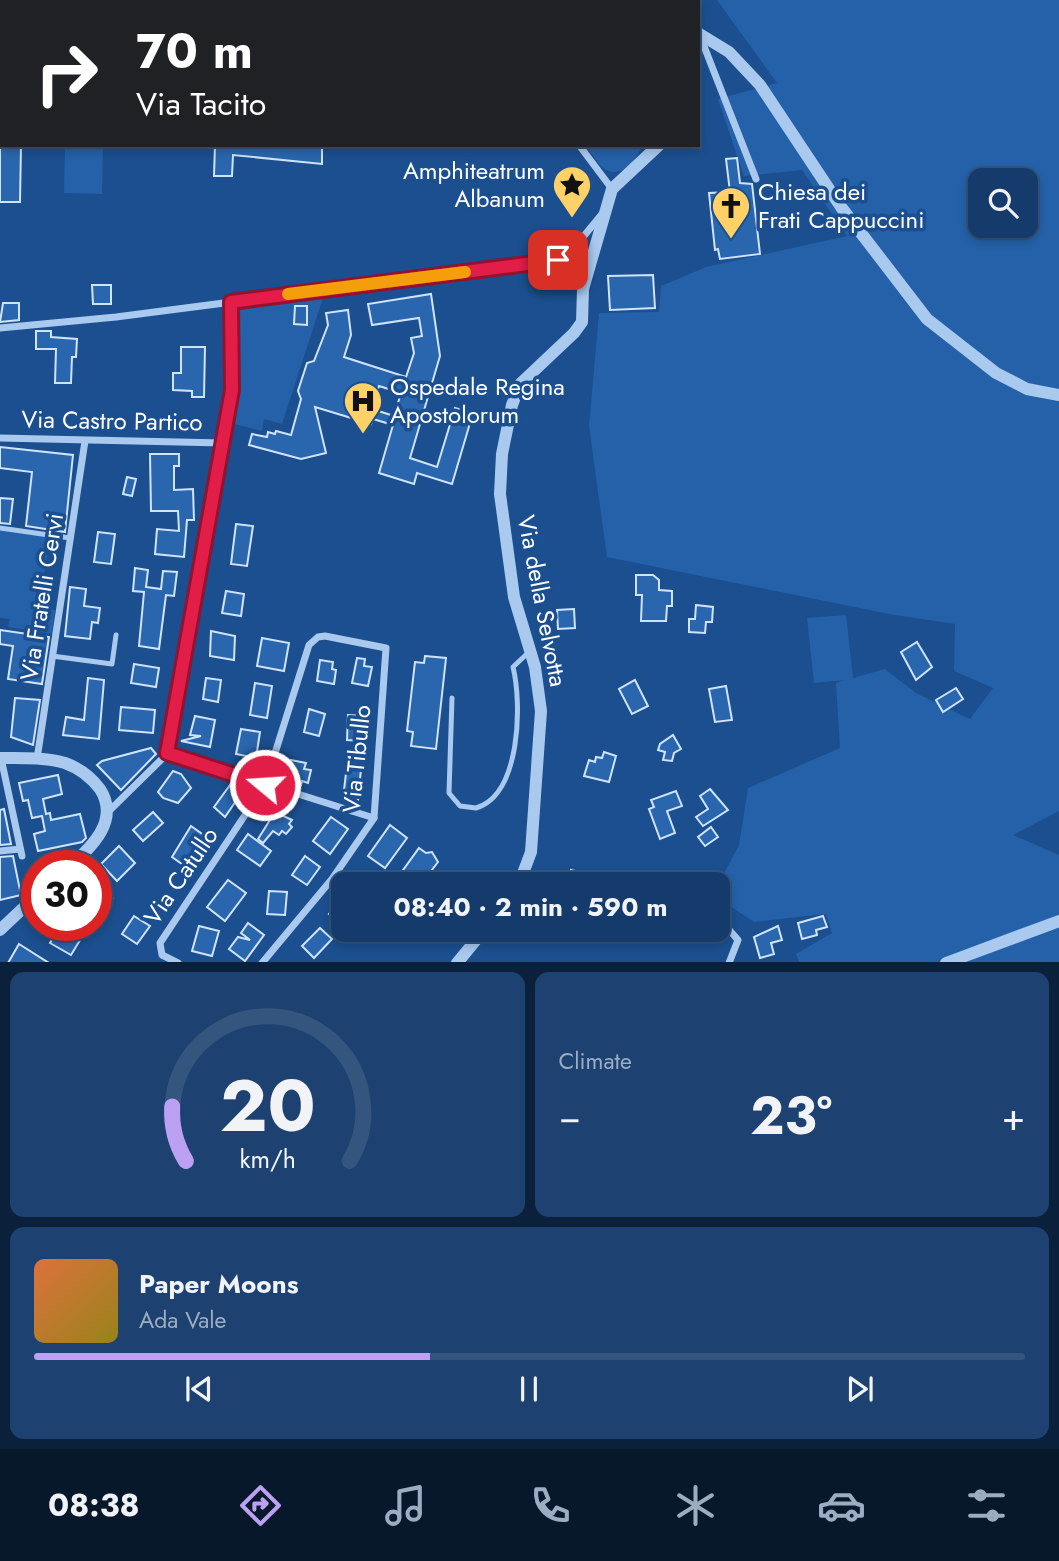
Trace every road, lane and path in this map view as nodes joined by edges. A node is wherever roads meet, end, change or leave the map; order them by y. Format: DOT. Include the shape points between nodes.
graph roads {
  1 [pos="700,38"];
  2 [pos="700,40"];
  3 [pos="580,147"];
  4 [pos="657,147"];
  5 [pos="755,179"];
  6 [pos="612,189"];
  7 [pos="602,214"];
  8 [pos="231,302"];
  9 [pos="0,328"];
  10 [pos="1059,395"];
  11 [pos="0,438"];
  12 [pos="85,441"];
  13 [pos="223,443"];
  14 [pos="0,528"];
  15 [pos="70,538"];
  16 [pos="116,635"];
  17 [pos="386,648"];
  18 [pos="530,651"];
  19 [pos="52,656"];
  20 [pos="452,698"];
  21 [pos="167,753"];
  22 [pos="0,755"];
  23 [pos="37,759"];
  24 [pos="265,785"];
  25 [pos="108,812"];
  26 [pos="374,818"];
  27 [pos="84,850"];
  28 [pos="0,851"];
  29 [pos="524,872"];
  30 [pos="21,910"];
  31 [pos="1059,921"];
  32 [pos="0,930"];
  33 [pos="730,931"];
  34 [pos="474,942"];
  35 [pos="178,962"];
  36 [pos="262,962"];
  37 [pos="457,962"];
  38 [pos="729,962"];
  39 [pos="946,962"];
  1 -- 10 [label="street" via="729,52 760,85 841,207 928,319 996,373 1027,389"];
  2 -- 5 [label="street"];
  3 -- 6 [label="street"];
  4 -- 6 [label="street"];
  6 -- 7 [label="street, Via della Selvotta"];
  7 -- 8 [label="street" via="574,248 556,260"];
  7 -- 18 [label="street, Via della Selvotta" via="582,294 582,322 520,384 502,454 500,494 514,597"];
  8 -- 9 [label="street"];
  8 -- 13 [label="street" via="232,390"];
  11 -- 12 [label="street, Via Castro Partico"];
  12 -- 13 [label="street, Via Castro Partico"];
  12 -- 15 [label="street, Via Fratelli Cervi"];
  13 -- 21 [label="street"];
  14 -- 15 [label="lane"];
  15 -- 19 [label="street, Via Fratelli Cervi"];
  16 -- 19 [label="lane" via="112,664"];
  17 -- 24 [label="street, Via Catullo" via="325,636 311,643"];
  17 -- 26 [label="street, Via Tibullo"];
  18 -- 20 [label="lane" via="513,667 520,693 517,745 501,784 488,802 476,808 460,806 449,793"];
  18 -- 29 [label="street, Via della Selvotta" via="541,719 531,852"];
  19 -- 23 [label="street, Via Fratelli Cervi"];
  21 -- 24 [label="street"];
  21 -- 25 [label="street"];
  22 -- 23 [label="street"];
  22 -- 28 [label="street" via="21,852"];
  23 -- 25 [label="street" via="62,762 83,772 101,792"];
  24 -- 26 [label="street"];
  24 -- 35 [label="street, Via Catullo" via="163,937 159,951"];
  25 -- 27 [label="street" via="101,832"];
  26 -- 36 [label="street, Via Tibullo" via="332,879"];
  30 -- 32 [label="street"];
  31 -- 39 [label="street"];
  33 -- 38 [label="street" via="738,940"];
  34 -- 37 [label="street"];
}
